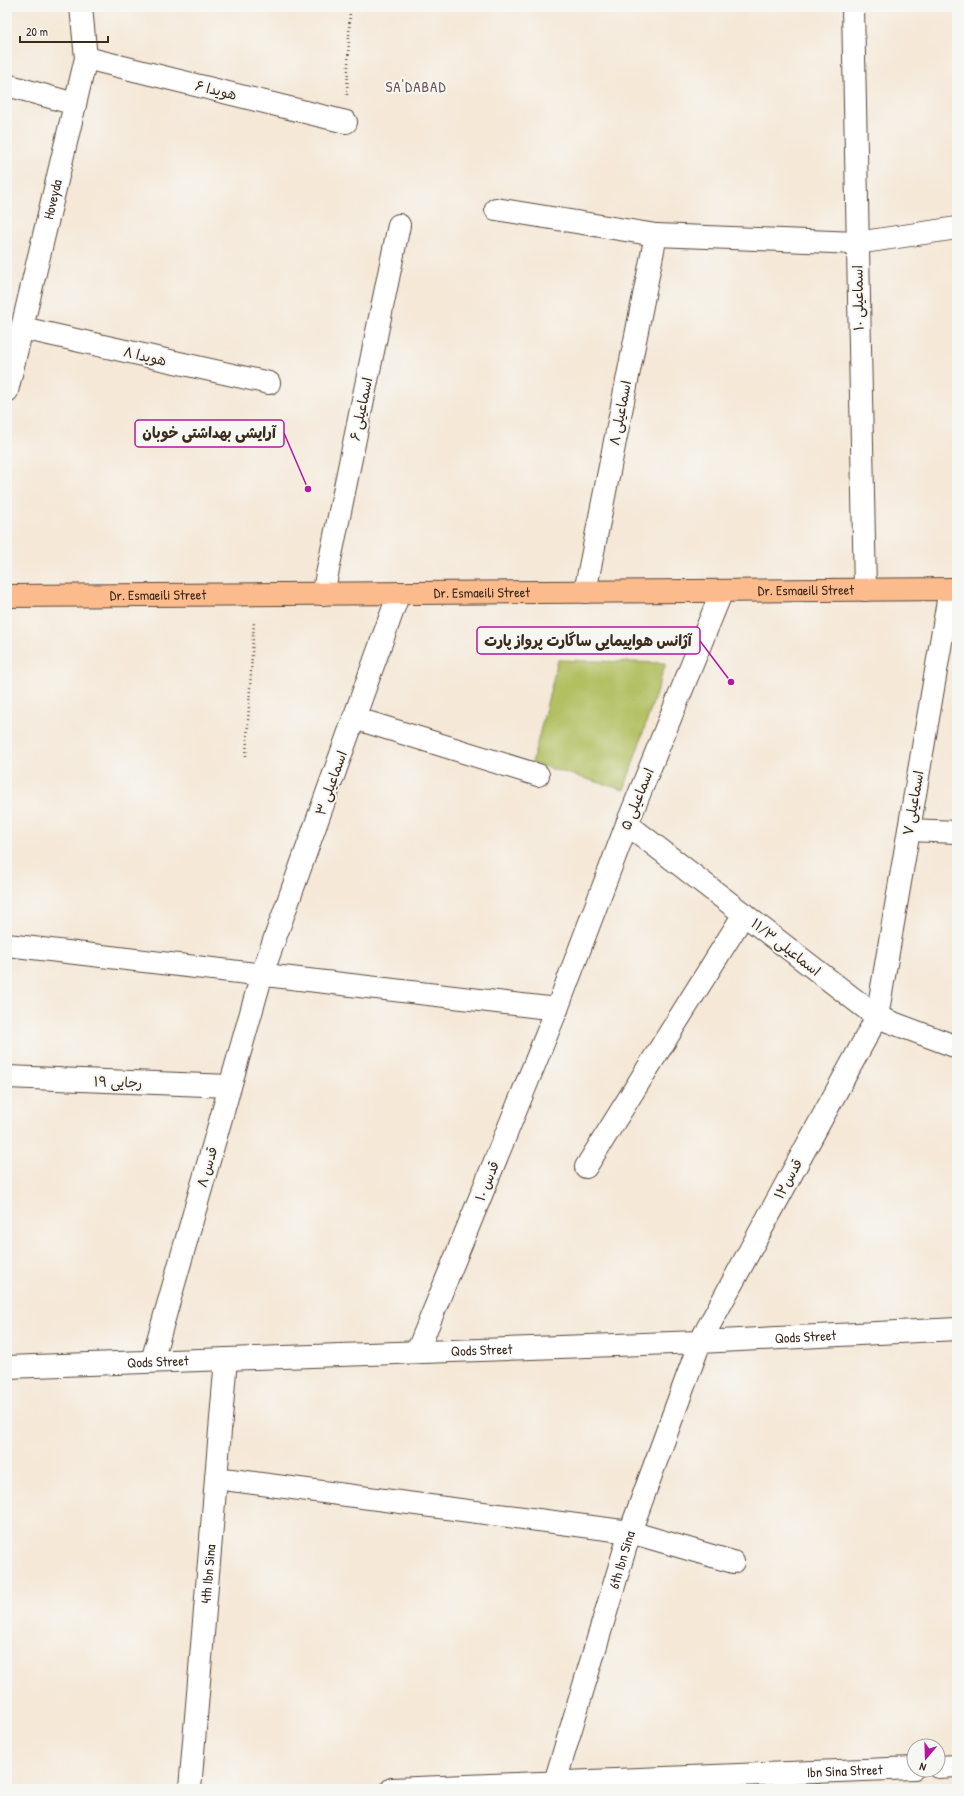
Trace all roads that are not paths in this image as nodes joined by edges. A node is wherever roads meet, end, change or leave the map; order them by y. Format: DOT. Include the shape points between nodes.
graph roads {
  1 [pos="81,7"];
  2 [pos="853,7"];
  3 [pos="86,58"];
  4 [pos="7,85"];
  5 [pos="75,104"];
  6 [pos="346,122"];
  7 [pos="496,209"];
  8 [pos="399,225"];
  9 [pos="957,228"];
  10 [pos="656,235"];
  11 [pos="857,243"];
  12 [pos="22,328"];
  13 [pos="269,384"];
  14 [pos="7,391"];
  15 [pos="954,589"];
  16 [pos="865,590"];
  17 [pos="722,591"];
  18 [pos="585,592"];
  19 [pos="399,593"];
  20 [pos="323,594"];
  21 [pos="7,596"];
  22 [pos="354,718"];
  23 [pos="538,775"];
  24 [pos="627,824"];
  25 [pos="909,830"];
  26 [pos="957,832"];
  27 [pos="744,914"];
  28 [pos="7,945"];
  29 [pos="262,974"];
  30 [pos="557,1010"];
  31 [pos="877,1017"];
  32 [pos="957,1047"];
  33 [pos="7,1077"];
  34 [pos="230,1086"];
  35 [pos="586,1167"];
  36 [pos="957,1329"];
  37 [pos="700,1342"];
  38 [pos="418,1352"];
  39 [pos="226,1359"];
  40 [pos="152,1362"];
  41 [pos="7,1367"];
  42 [pos="216,1478"];
  43 [pos="630,1532"];
  44 [pos="733,1562"];
  45 [pos="957,1766"];
  46 [pos="946,1767"];
  47 [pos="906,1768"];
  48 [pos="555,1782"];
  49 [pos="429,1788"];
  50 [pos="190,1789"];
  51 [pos="392,1789"];
  1 -- 3 [label="street, Hoveyda"];
  2 -- 11 [label="street, اسماعیلی ۱۰"];
  3 -- 5 [label="street, Hoveyda"];
  3 -- 6 [label="street, هویدا ۶"];
  4 -- 5 [label="street"];
  5 -- 12 [label="street, Hoveyda"];
  7 -- 10 [label="street"];
  8 -- 20 [label="street, اسماعیلی ۶"];
  9 -- 11 [label="street"];
  10 -- 11 [label="street"];
  10 -- 18 [label="street, اسماعیلی ۸"];
  11 -- 16 [label="street, اسماعیلی ۱۰"];
  12 -- 13 [label="street, هویدا ۸"];
  12 -- 14 [label="street, Hoveyda"];
  15 -- 16 [label="main road, Dr. Esmaeili Street"];
  15 -- 25 [label="street, اسماعیلی ۷"];
  16 -- 17 [label="main road, Dr. Esmaeili Street"];
  17 -- 18 [label="main road, Dr. Esmaeili Street"];
  17 -- 24 [label="street, اسماعیلی ۵"];
  18 -- 19 [label="main road, Dr. Esmaeili Street"];
  19 -- 20 [label="main road, Dr. Esmaeili Street"];
  19 -- 22 [label="street, اسماعیلی ۳"];
  20 -- 21 [label="main road, Dr. Esmaeili Street"];
  22 -- 23 [label="street"];
  22 -- 29 [label="street, اسماعیلی ۳"];
  24 -- 27 [label="street, اسماعیلی ۱۱/۳"];
  24 -- 30 [label="street, اسماعیلی ۵"];
  25 -- 26 [label="street"];
  25 -- 31 [label="street, اسماعیلی ۷"];
  27 -- 31 [label="street, اسماعیلی ۱۱/۳"];
  27 -- 35 [label="street"];
  28 -- 29 [label="street"];
  29 -- 30 [label="street"];
  29 -- 34 [label="street, قدس ۸"];
  30 -- 38 [label="street, قدس ۱۰"];
  31 -- 32 [label="street, اسماعیلی ۱۱/۳"];
  31 -- 37 [label="street, قدس۱۲"];
  33 -- 34 [label="street, رجایی ۱۹"];
  34 -- 40 [label="street, قدس ۸"];
  36 -- 37 [label="street, Qods Street"];
  37 -- 38 [label="street, Qods Street"];
  37 -- 43 [label="street, 6th Ibn Sina"];
  38 -- 39 [label="street, Qods Street"];
  39 -- 40 [label="street, Qods Street"];
  39 -- 42 [label="street, 4th Ibn Sina"];
  40 -- 41 [label="street, Qods Street"];
  42 -- 43 [label="street"];
  42 -- 50 [label="street, 4th Ibn Sina"];
  43 -- 44 [label="street"];
  43 -- 48 [label="street, 6th Ibn Sina"];
  45 -- 46 [label="street"];
  47 -- 48 [label="street, Ibn Sina Street"];
  48 -- 49 [label="street, Ibn Sina Street"];
  49 -- 51 [label="street, Ibn Sina Street"];
}
